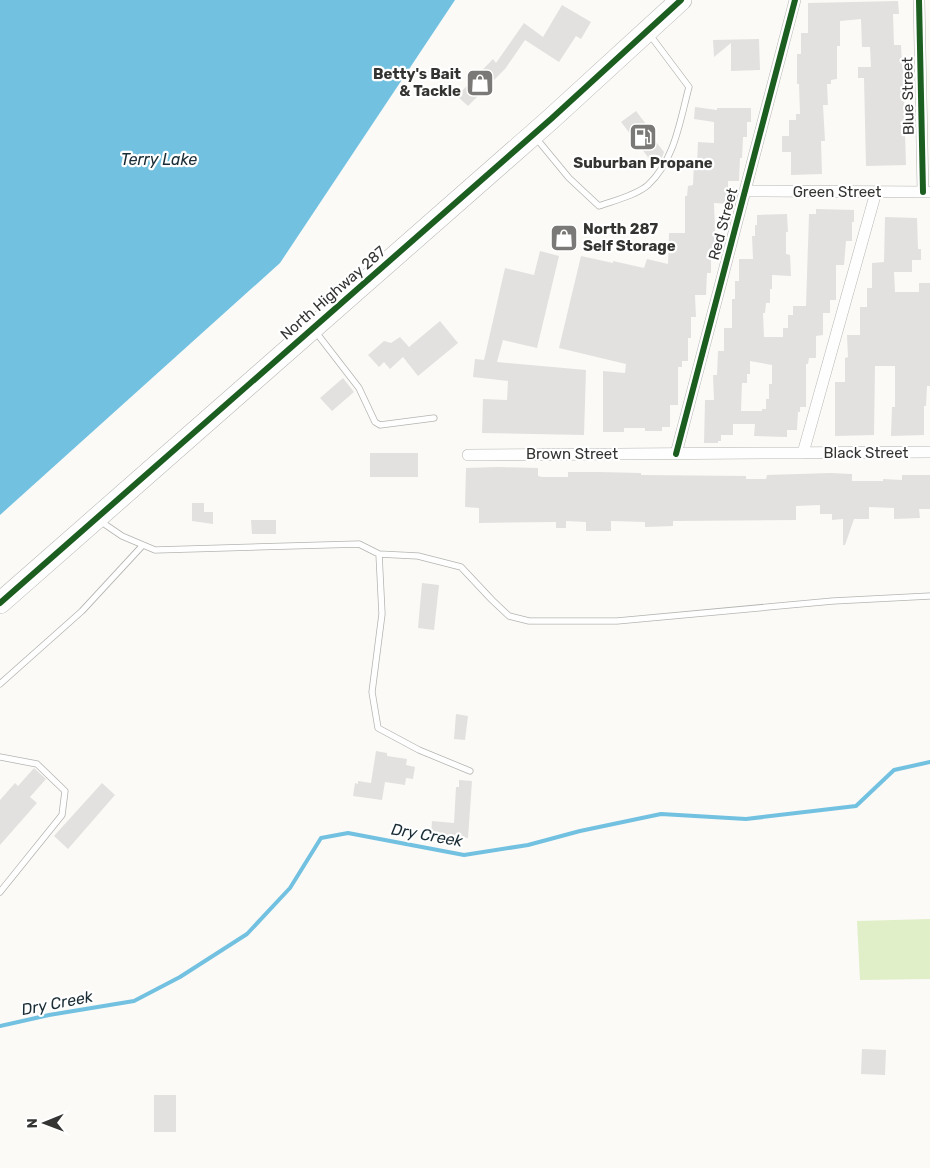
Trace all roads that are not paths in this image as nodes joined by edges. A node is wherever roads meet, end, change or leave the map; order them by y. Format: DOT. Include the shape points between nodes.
graph roads {
  1 [pos="681,0"];
  2 [pos="795,0"];
  3 [pos="919,0"];
  4 [pos="647,31"];
  5 [pos="925,70"];
  6 [pos="533,135"];
  7 [pos="745,191"];
  8 [pos="876,192"];
  9 [pos="926,192"];
  10 [pos="313,327"];
  11 [pos="434,418"];
  12 [pos="930,452"];
  13 [pos="803,453"];
  14 [pos="676,454"];
  15 [pos="468,455"];
  16 [pos="97,518"];
  17 [pos="143,545"];
  18 [pos="378,554"];
  19 [pos="930,596"];
  20 [pos="0,603"];
  21 [pos="1,682"];
  22 [pos="0,756"];
  23 [pos="470,771"];
  24 [pos="0,892"];
  1 -- 4 [label="highway, North Highway 287"];
  2 -- 7 [label="street, Red Street"];
  3 -- 5 [label="street, Blue Street"];
  4 -- 6 [label="highway, North Highway 287"];
  4 -- 6 [label="lane" via="689,86 668,159 647,186 599,206 568,178"];
  5 -- 9 [label="street, Blue Street"];
  6 -- 10 [label="highway, North Highway 287"];
  7 -- 8 [label="street, Green Street"];
  7 -- 14 [label="street, Red Street"];
  8 -- 9 [label="street, Green Street"];
  8 -- 13 [label="street"];
  10 -- 11 [label="lane" via="358,388 374,422 380,425"];
  10 -- 16 [label="highway, North Highway 287"];
  12 -- 13 [label="street, Black Street"];
  13 -- 14 [label="street, Black Street"];
  14 -- 15 [label="street, Brown Street"];
  16 -- 17 [label="lane" via="122,536"];
  16 -- 20 [label="highway, North Highway 287"];
  17 -- 18 [label="lane" via="155,550 359,544"];
  17 -- 21 [label="lane" via="82,611"];
  18 -- 19 [label="lane" via="418,556 461,566 509,616 529,621 617,621 833,601"];
  18 -- 23 [label="lane" via="382,614 372,692 378,728 419,750"];
  22 -- 24 [label="lane" via="37,764 65,791 62,815"];
}
